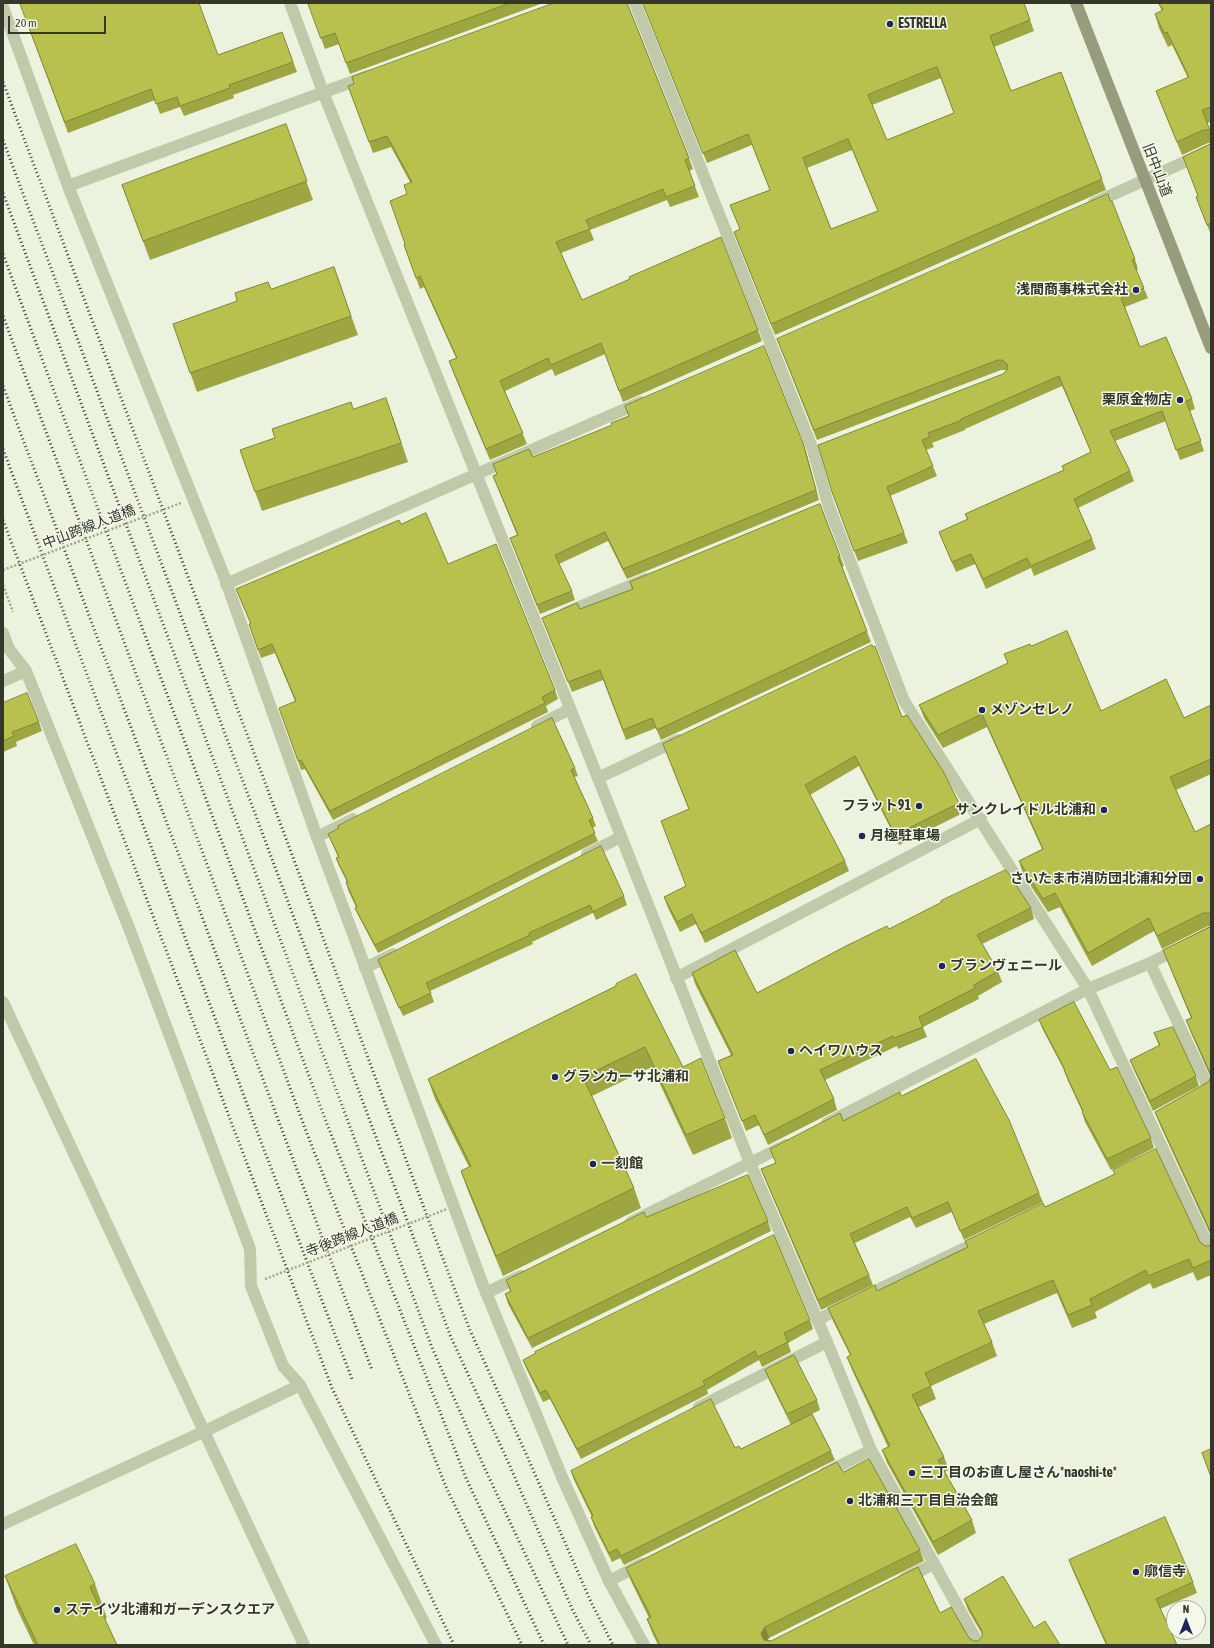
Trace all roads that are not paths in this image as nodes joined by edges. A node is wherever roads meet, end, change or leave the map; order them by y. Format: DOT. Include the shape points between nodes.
graph roads {
  1 [pos="290,3"];
  2 [pos="635,3"];
  3 [pos="1076,3"];
  4 [pos="3,7"];
  5 [pos="382,70"];
  6 [pos="323,92"];
  7 [pos="1211,150"];
  8 [pos="1145,181"];
  9 [pos="68,186"];
  10 [pos="1082,208"];
  11 [pos="775,342"];
  12 [pos="1211,348"];
  13 [pos="757,350"];
  14 [pos="649,398"];
  15 [pos="828,445"];
  16 [pos="813,450"];
  17 [pos="476,474"];
  18 [pos="660,573"];
  19 [pos="226,584"];
  20 [pos="536,624"];
  21 [pos="3,633"];
  22 [pos="883,644"];
  23 [pos="869,650"];
  24 [pos="26,671"];
  25 [pos="3,680"];
  26 [pos="570,709"];
  27 [pos="528,731"];
  28 [pos="690,734"];
  29 [pos="598,778"];
  30 [pos="366,812"];
  31 [pos="981,819"];
  32 [pos="317,837"];
  33 [pos="621,837"];
  34 [pos="578,859"];
  35 [pos="1191,943"];
  36 [pos="401,950"];
  37 [pos="1150,962"];
  38 [pos="365,968"];
  39 [pos="676,978"];
  40 [pos="1088,989"];
  41 [pos="3,1002"];
  42 [pos="1190,1100"];
  43 [pos="813,1131"];
  44 [pos="799,1138"];
  45 [pos="750,1163"];
  46 [pos="621,1226"];
  47 [pos="994,1234"];
  48 [pos="1211,1252"];
  49 [pos="529,1272"];
  50 [pos="486,1293"];
  51 [pos="817,1320"];
  52 [pos="827,1342"];
  53 [pos="300,1385"];
  54 [pos="688,1413"];
  55 [pos="204,1431"];
  56 [pos="871,1450"];
  57 [pos="814,1478"];
  58 [pos="3,1524"];
  59 [pos="652,1560"];
  60 [pos="934,1564"];
  61 [pos="610,1581"];
  62 [pos="892,1585"];
  63 [pos="304,1645"];
  64 [pos="436,1645"];
  65 [pos="644,1645"];
  66 [pos="979,1645"];
  1 -- 6 [label="street"];
  2 -- 11 [label="street"];
  3 -- 8 [label="main road, 旧中山道"];
  4 -- 9 [label="street"];
  5 -- 6 [label="street"];
  6 -- 9 [label="street"];
  6 -- 17 [label="street"];
  7 -- 8 [label="street"];
  8 -- 10 [label="street"];
  8 -- 12 [label="main road, 旧中山道"];
  9 -- 19 [label="street"];
  11 -- 13 [label="street"];
  11 -- 16 [label="street"];
  14 -- 17 [label="street"];
  15 -- 16 [label="street"];
  16 -- 22 [label="street" via="824,506"];
  17 -- 19 [label="street"];
  17 -- 20 [label="street"];
  18 -- 20 [label="street"];
  19 -- 32 [label="street"];
  20 -- 26 [label="street"];
  21 -- 24 [label="street" via="9,649"];
  22 -- 23 [label="street"];
  22 -- 31 [label="street" via="904,701"];
  24 -- 25 [label="street"];
  24 -- 53 [label="street" via="131,933 250,1249 251,1286 283,1366"];
  26 -- 27 [label="street"];
  26 -- 29 [label="street"];
  28 -- 29 [label="street"];
  29 -- 33 [label="street"];
  30 -- 32 [label="street"];
  31 -- 39 [label="street"];
  31 -- 40 [label="street"];
  32 -- 38 [label="street"];
  33 -- 34 [label="street"];
  33 -- 39 [label="street"];
  35 -- 37 [label="street"];
  36 -- 38 [label="street"];
  37 -- 40 [label="street"];
  37 -- 42 [label="street" via="1209,1089"];
  38 -- 50 [label="street"];
  39 -- 45 [label="street"];
  40 -- 43 [label="street"];
  40 -- 48 [label="street" via="1154,1120 1161,1154"];
  41 -- 55 [label="street"];
  44 -- 45 [label="street"];
  45 -- 46 [label="street"];
  45 -- 51 [label="street" via="777,1236"];
  47 -- 51 [label="street"];
  49 -- 50 [label="street"];
  50 -- 61 [label="street" via="519,1363"];
  51 -- 52 [label="street"];
  52 -- 54 [label="street"];
  52 -- 56 [label="street"];
  53 -- 55 [label="street"];
  53 -- 64 [label="street"];
  55 -- 58 [label="street"];
  55 -- 63 [label="street"];
  56 -- 57 [label="street"];
  56 -- 60 [label="street"];
  59 -- 61 [label="street"];
  60 -- 62 [label="street"];
  60 -- 66 [label="street"];
  61 -- 65 [label="street"];
}
